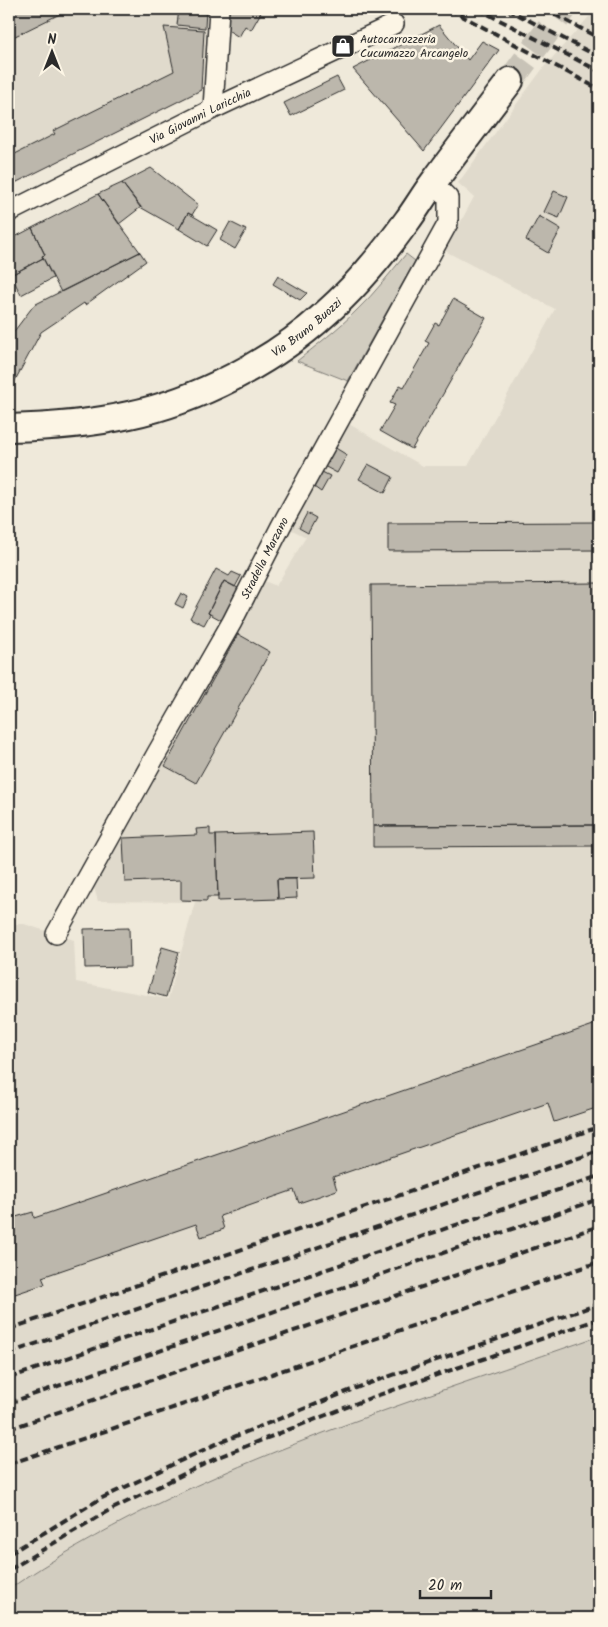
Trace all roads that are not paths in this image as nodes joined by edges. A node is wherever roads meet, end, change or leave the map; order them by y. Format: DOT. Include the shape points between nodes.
graph roads {
  1 [pos="219,9"];
  2 [pos="394,24"];
  3 [pos="510,81"];
  4 [pos="213,109"];
  5 [pos="432,185"];
  6 [pos="9,212"];
  7 [pos="9,428"];
  8 [pos="56,934"];
  1 -- 4 [label="street"];
  2 -- 4 [label="street, Via Giovanni Laricchia"];
  3 -- 5 [label="main road, Via Bruno Buozzi"];
  4 -- 6 [label="street, Via Giovanni Laricchia"];
  5 -- 7 [label="main road, Via Bruno Buozzi" via="361,278 325,315 274,355 178,401 130,415 82,424"];
  5 -- 8 [label="street, Stradella Marzano" via="448,198 448,223 281,526 232,622"];
}
